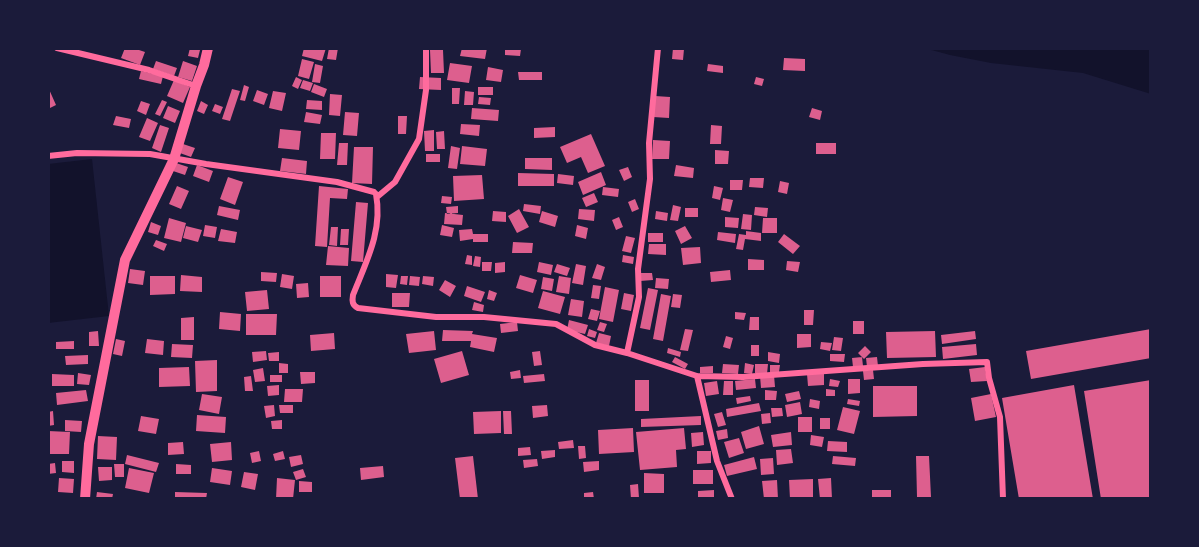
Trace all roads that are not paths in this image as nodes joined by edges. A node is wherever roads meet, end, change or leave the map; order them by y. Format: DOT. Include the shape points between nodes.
graph roads {
  1 [pos="57,48"];
  2 [pos="208,48"];
  3 [pos="426,48"];
  4 [pos="658,48"];
  5 [pos="196,86"];
  6 [pos="48,156"];
  7 [pos="174,159"];
  8 [pos="377,197"];
  9 [pos="627,353"];
  10 [pos="697,376"];
  11 [pos="85,499"];
  12 [pos="732,499"];
  13 [pos="1003,499"];
  1 -- 5 [label="street" via="149,70"];
  2 -- 5 [label="street"];
  3 -- 8 [label="street" via="426,90 418,139 395,182"];
  4 -- 9 [label="street" via="649,143 650,179 638,269 639,297"];
  5 -- 7 [label="street"];
  6 -- 7 [label="street" via="112,152"];
  7 -- 8 [label="street" via="337,183 374,192"];
  7 -- 11 [label="street" via="125,260 89,444"];
  8 -- 9 [label="street" via="379,212 373,247 353,295 354,306 436,317 556,324 595,345"];
  9 -- 10 [label="street"];
  10 -- 12 [label="street" via="717,461"];
  10 -- 13 [label="street" via="742,377 987,362 1000,417"];
}
